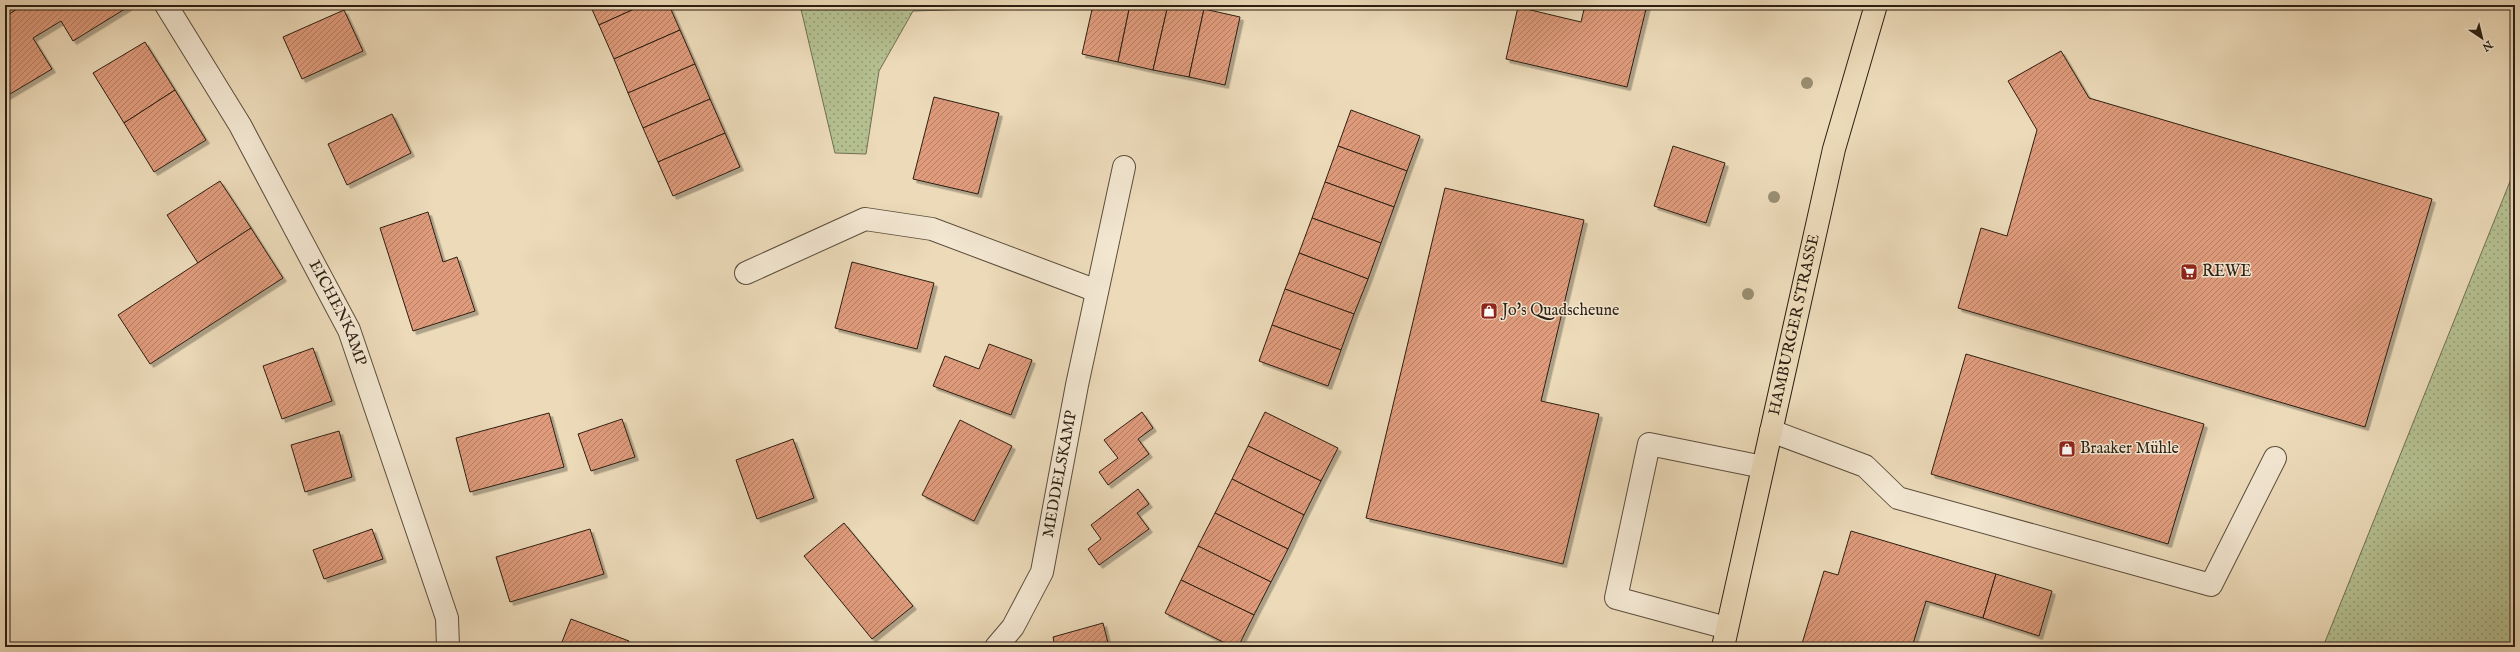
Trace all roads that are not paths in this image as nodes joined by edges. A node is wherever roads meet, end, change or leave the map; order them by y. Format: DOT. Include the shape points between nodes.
graph roads {
  1 [pos="166,5"];
  2 [pos="1876,5"];
  3 [pos="1124,167"];
  4 [pos="746,273"];
  5 [pos="1097,291"];
  6 [pos="1771,431"];
  7 [pos="2275,458"];
  8 [pos="1763,467"];
  9 [pos="1725,637"];
  10 [pos="448,647"];
  11 [pos="996,647"];
  1 -- 10 [label="street, EICHENKAMP" via="240,125 349,330 447,618"];
  2 -- 6 [label="main road, HAMBURGER STRASSE" via="1834,149"];
  3 -- 5 [label="street, MEDDELSKAMP"];
  4 -- 5 [label="street" via="865,219 932,229"];
  5 -- 11 [label="street, MEDDELSKAMP" via="1042,572 1013,627"];
  6 -- 7 [label="street" via="1865,466 1898,498 2212,586"];
  6 -- 8 [label="main road, HAMBURGER STRASSE"];
  8 -- 9 [label="main road, HAMBURGER STRASSE"];
  8 -- 9 [label="street" via="1649,444 1616,598"];
}
